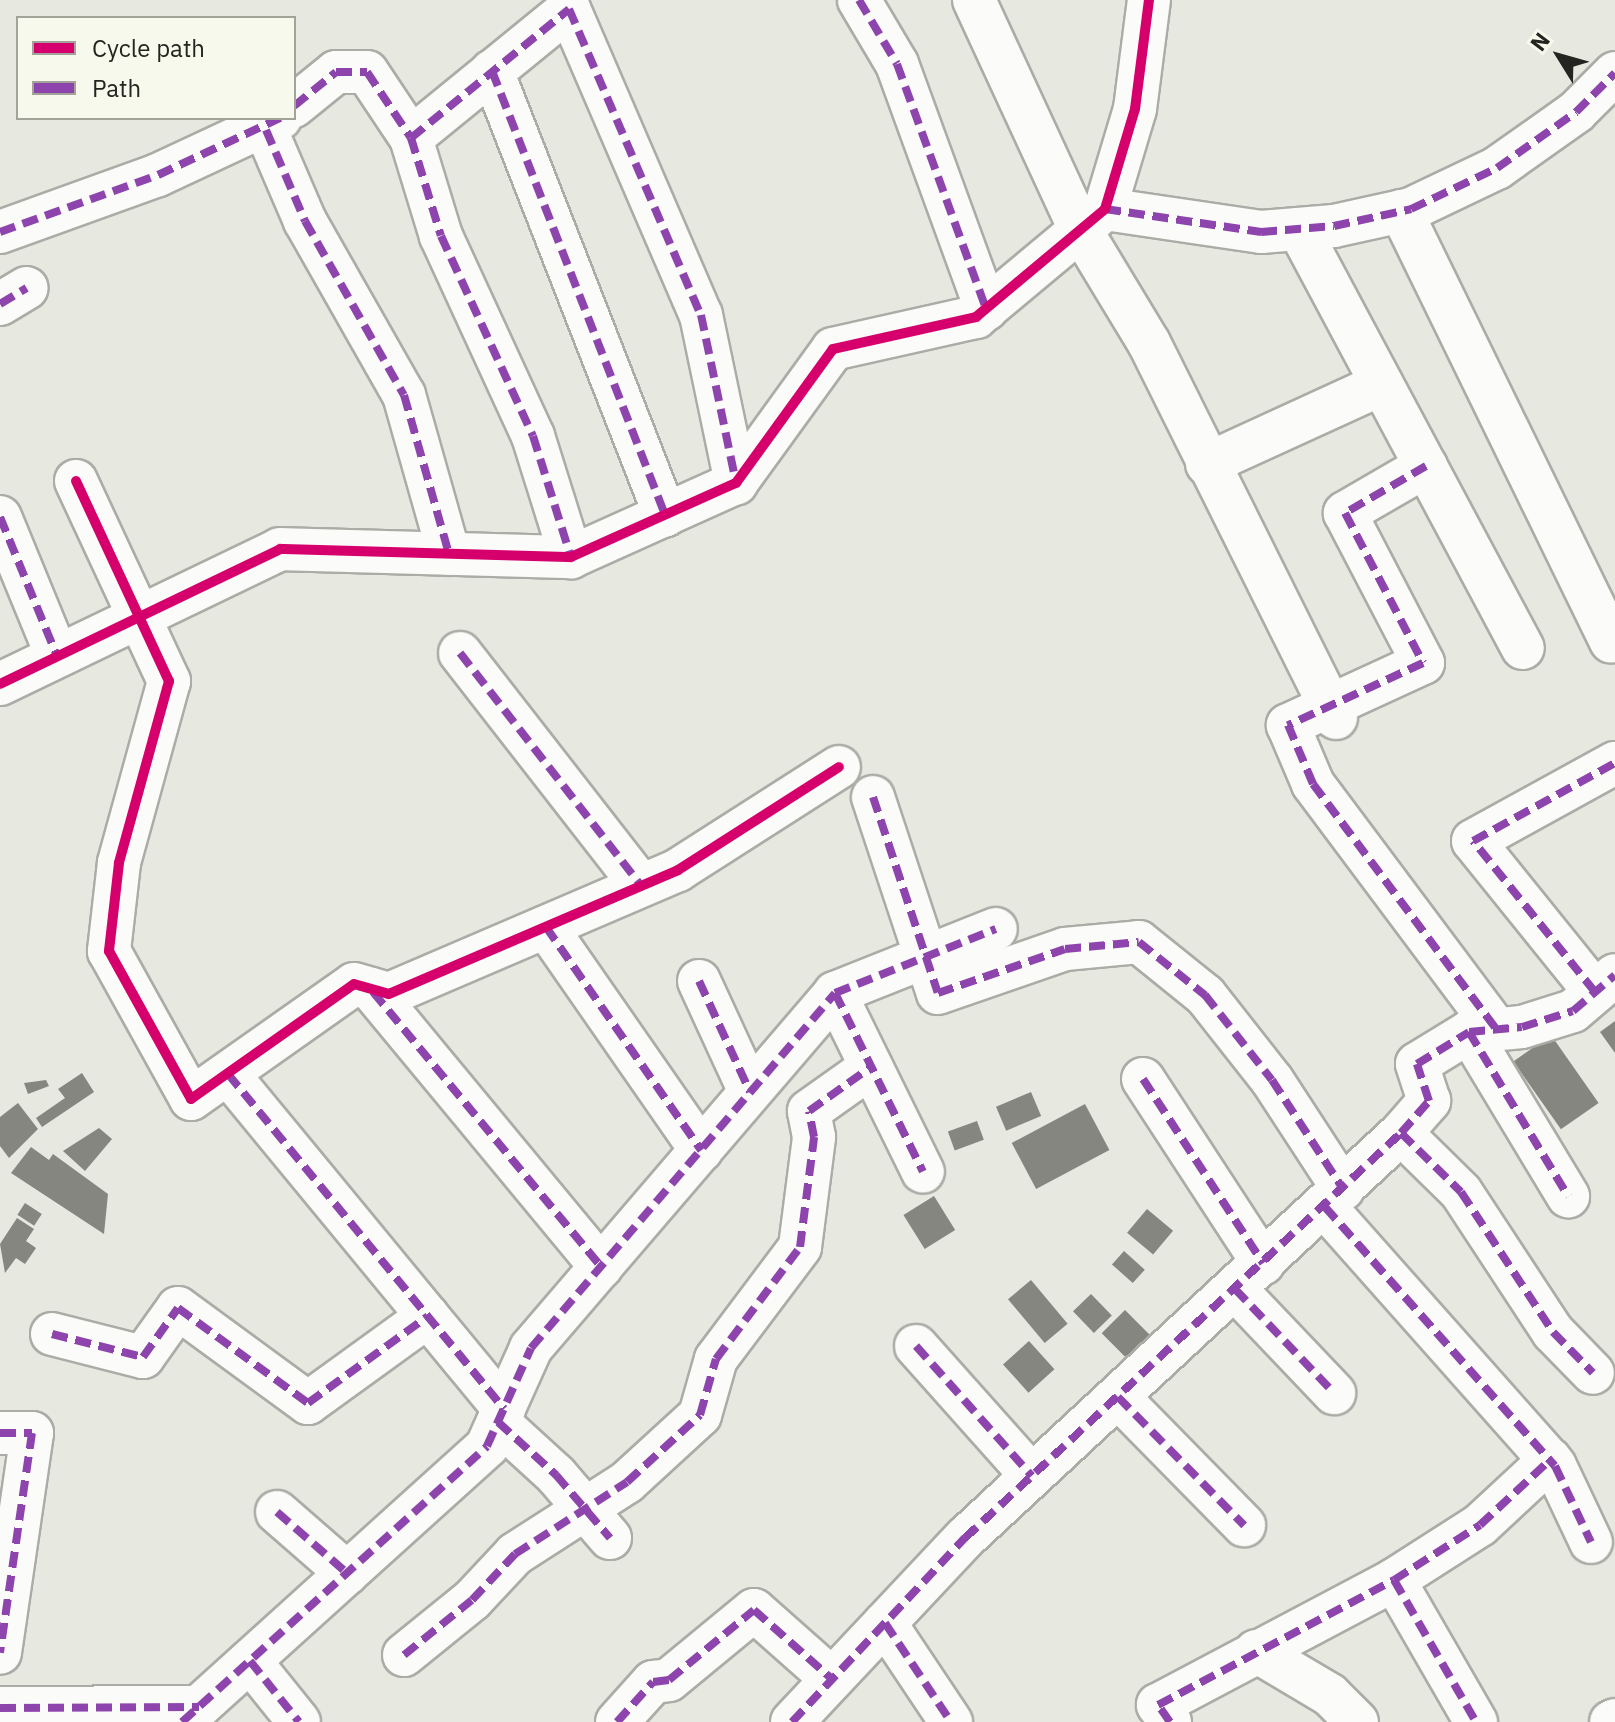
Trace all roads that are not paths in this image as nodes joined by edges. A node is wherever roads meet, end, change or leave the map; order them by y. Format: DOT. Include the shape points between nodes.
graph roads {
  1 [pos="859,0"];
  2 [pos="974,0"];
  3 [pos="1149,0"];
  4 [pos="492,71"];
  5 [pos="1615,73"];
  6 [pos="296,105"];
  7 [pos="275,120"];
  8 [pos="280,120"];
  9 [pos="411,138"];
  10 [pos="1401,211"];
  11 [pos="1093,219"];
  12 [pos="1299,229"];
  13 [pos="0,232"];
  14 [pos="986,309"];
  15 [pos="1382,384"];
  16 [pos="1207,464"];
  17 [pos="1426,466"];
  18 [pos="76,481"];
  19 [pos="736,483"];
  20 [pos="665,515"];
  21 [pos="0,517"];
  22 [pos="449,554"];
  23 [pos="571,557"];
  24 [pos="140,615"];
  25 [pos="1611,642"];
  26 [pos="1523,648"];
  27 [pos="460,653"];
  28 [pos="57,656"];
  29 [pos="0,684"];
  30 [pos="1334,713"];
  31 [pos="1615,763"];
  32 [pos="839,767"];
  33 [pos="873,797"];
  34 [pos="639,883"];
  35 [pos="546,927"];
  36 [pos="996,929"];
  37 [pos="926,957"];
  38 [pos="699,981"];
  39 [pos="1605,984"];
  40 [pos="371,989"];
  41 [pos="835,993"];
  42 [pos="1482,1030"];
  43 [pos="871,1067"];
  44 [pos="228,1074"];
  45 [pos="1143,1079"];
  46 [pos="750,1092"];
  47 [pos="1401,1133"];
  48 [pos="701,1150"];
  49 [pos="923,1172"];
  50 [pos="1568,1196"];
  51 [pos="1334,1198"];
  52 [pos="601,1267"];
  53 [pos="1249,1276"];
  54 [pos="428,1316"];
  55 [pos="52,1334"];
  56 [pos="916,1346"];
  57 [pos="1593,1373"];
  58 [pos="1334,1393"];
  59 [pos="1118,1397"];
  60 [pos="501,1415"];
  61 [pos="0,1433"];
  62 [pos="1550,1460"];
  63 [pos="1032,1476"];
  64 [pos="277,1512"];
  65 [pos="597,1523"];
  66 [pos="1244,1525"];
  67 [pos="1591,1542"];
  68 [pos="347,1573"];
  69 [pos="1394,1580"];
  70 [pos="885,1623"];
  71 [pos="1256,1651"];
  72 [pos="0,1653"];
  73 [pos="404,1655"];
  74 [pos="250,1661"];
  75 [pos="832,1679"];
  76 [pos="0,1708"];
  77 [pos="191,1714"];
  78 [pos="299,1722"];
  79 [pos="617,1722"];
  80 [pos="792,1722"];
  81 [pos="951,1722"];
  82 [pos="1170,1722"];
  83 [pos="1357,1722"];
  84 [pos="1476,1722"];
  1 -- 14 [label="street" via="897,64"];
  2 -- 11 [label="street"];
  3 -- 11 [label="street" via="1135,109"];
  4 -- 9 [label="street"];
  4 -- 19 [label="street" via="569,9 701,315"];
  4 -- 20 [label="street"];
  5 -- 10 [label="street" via="1576,112 1497,168"];
  6 -- 9 [label="street" via="336,72 367,72"];
  7 -- 13 [label="street"];
  8 -- 22 [label="street" via="305,221 404,395"];
  9 -- 23 [label="street" via="441,236 533,436"];
  10 -- 12 [label="street"];
  10 -- 25 [label="street"];
  11 -- 12 [label="street"];
  11 -- 14 [label="street"];
  11 -- 16 [label="street"];
  12 -- 15 [label="street"];
  14 -- 19 [label="street" via="976,317 833,349"];
  15 -- 16 [label="street"];
  15 -- 17 [label="street"];
  16 -- 30 [label="street"];
  17 -- 26 [label="street"];
  17 -- 30 [label="street" via="1345,513 1423,663"];
  18 -- 24 [label="street"];
  19 -- 20 [label="street"];
  20 -- 23 [label="street"];
  21 -- 28 [label="street"];
  22 -- 23 [label="street"];
  22 -- 24 [label="street" via="280,549"];
  24 -- 28 [label="street"];
  24 -- 44 [label="street" via="169,681 119,863 109,951 191,1099"];
  27 -- 34 [label="street"];
  28 -- 29 [label="street"];
  30 -- 42 [label="street" via="1288,725 1313,784"];
  31 -- 39 [label="street" via="1473,841"];
  32 -- 34 [label="street" via="678,870"];
  33 -- 37 [label="street"];
  34 -- 35 [label="street"];
  35 -- 40 [label="street" via="517,934 389,994"];
  35 -- 48 [label="street"];
  36 -- 37 [label="street"];
  37 -- 41 [label="street"];
  37 -- 51 [label="street" via="938,993 1065,949 1139,942 1205,995 1272,1080"];
  38 -- 46 [label="street"];
  39 -- 42 [label="street" via="1573,1011"];
  40 -- 44 [label="street" via="354,984"];
  40 -- 52 [label="street"];
  41 -- 43 [label="street"];
  41 -- 46 [label="street"];
  42 -- 47 [label="street" via="1417,1064 1429,1101"];
  42 -- 50 [label="street"];
  43 -- 49 [label="street"];
  43 -- 65 [label="street" via="809,1111 814,1137 800,1247 716,1359 700,1415 627,1482"];
  44 -- 54 [label="street"];
  45 -- 53 [label="street"];
  46 -- 48 [label="street"];
  47 -- 51 [label="street"];
  47 -- 57 [label="street" via="1461,1192 1553,1332"];
  48 -- 52 [label="street"];
  51 -- 53 [label="street"];
  51 -- 62 [label="street"];
  52 -- 60 [label="street" via="531,1348"];
  53 -- 58 [label="street"];
  53 -- 59 [label="street"];
  54 -- 55 [label="street" via="308,1403 178,1308 143,1357"];
  54 -- 60 [label="street"];
  56 -- 63 [label="street"];
  59 -- 63 [label="street"];
  59 -- 66 [label="street"];
  60 -- 65 [label="street"];
  60 -- 68 [label="street" via="487,1446"];
  61 -- 72 [label="street" via="32,1433"];
  62 -- 67 [label="street"];
  62 -- 69 [label="street" via="1480,1525"];
  63 -- 70 [label="street"];
  64 -- 68 [label="street"];
  65 -- 73 [label="street" via="515,1554 472,1600"];
  68 -- 74 [label="street"];
  69 -- 71 [label="street"];
  69 -- 84 [label="street"];
  70 -- 75 [label="street"];
  70 -- 81 [label="street"];
  71 -- 82 [label="street" via="1158,1705"];
  71 -- 83 [label="street" via="1330,1695"];
  74 -- 77 [label="street"];
  74 -- 78 [label="street"];
  75 -- 79 [label="street" via="754,1610 669,1680 653,1682"];
  75 -- 80 [label="street"];
  76 -- 77 [label="street"];
}
